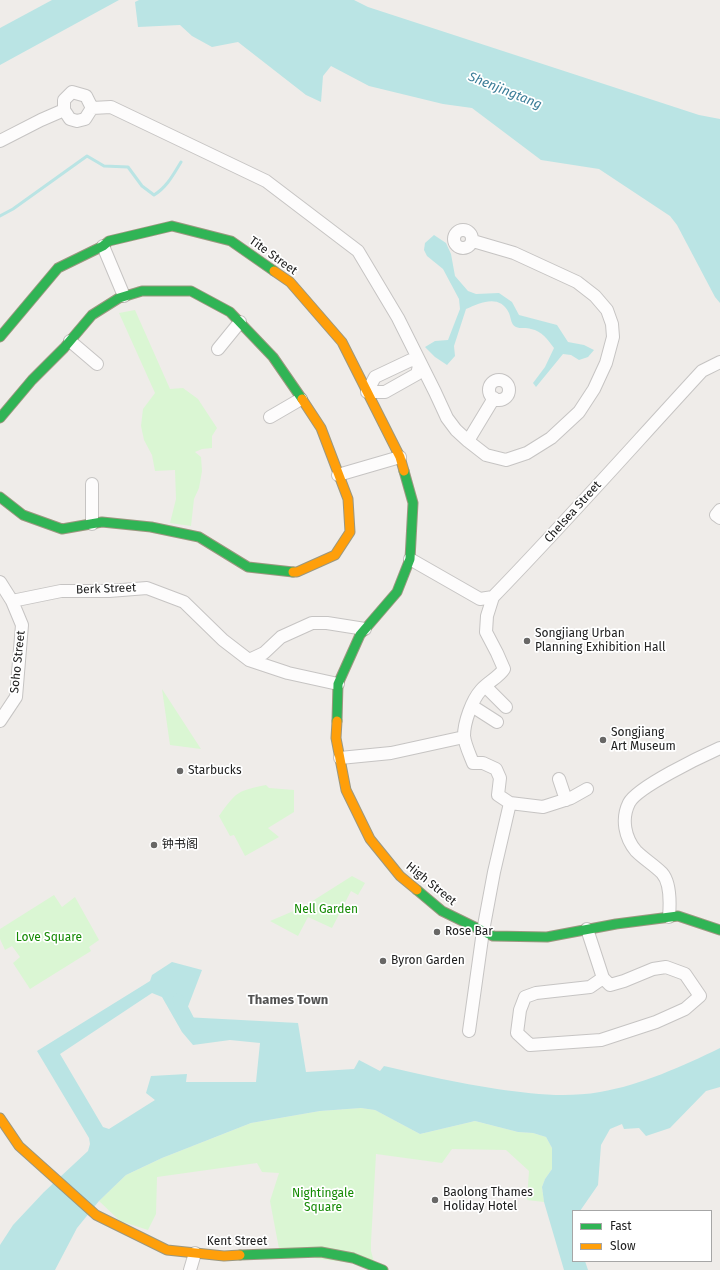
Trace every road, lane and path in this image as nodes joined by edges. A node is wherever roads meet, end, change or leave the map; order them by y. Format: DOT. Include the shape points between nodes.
graph roads {
  1 [pos="92,108"];
  2 [pos="64,110"];
  3 [pos="0,141"];
  4 [pos="473,242"];
  5 [pos="103,246"];
  6 [pos="124,296"];
  7 [pos="240,322"];
  8 [pos="0,337"];
  9 [pos="70,341"];
  10 [pos="218,349"];
  11 [pos="420,362"];
  12 [pos="720,362"];
  13 [pos="97,364"];
  14 [pos="367,392"];
  15 [pos="494,398"];
  16 [pos="301,399"];
  17 [pos="270,416"];
  18 [pos="0,418"];
  19 [pos="468,441"];
  20 [pos="400,457"];
  21 [pos="338,475"];
  22 [pos="92,484"];
  23 [pos="0,497"];
  24 [pos="720,510"];
  25 [pos="720,518"];
  26 [pos="92,524"];
  27 [pos="410,559"];
  28 [pos="0,582"];
  29 [pos="493,597"];
  30 [pos="12,601"];
  31 [pos="365,629"];
  32 [pos="249,660"];
  33 [pos="338,684"];
  34 [pos="485,686"];
  35 [pos="472,706"];
  36 [pos="506,707"];
  37 [pos="0,722"];
  38 [pos="497,722"];
  39 [pos="464,737"];
  40 [pos="720,748"];
  41 [pos="340,758"];
  42 [pos="559,779"];
  43 [pos="587,789"];
  44 [pos="566,800"];
  45 [pos="510,803"];
  46 [pos="669,917"];
  47 [pos="587,929"];
  48 [pos="720,930"];
  49 [pos="482,931"];
  50 [pos="603,978"];
  51 [pos="469,1031"];
  52 [pos="0,1118"];
  53 [pos="195,1253"];
  54 [pos="190,1270"];
  55 [pos="383,1270"];
  1 -- 2 [label="street" via="85,119 77,121 70,119"];
  1 -- 2 [label="street" via="86,96 72,92 64,100"];
  1 -- 11 [label="street" via="111,107 266,182 358,251 398,318"];
  2 -- 3 [label="street"];
  4 -- 19 [label="street" via="514,253 577,282 595,296 607,310 613,337 606,363 594,389 579,412 551,438 527,453 506,460 486,455"];
  5 -- 6 [label="street"];
  5 -- 8 [label="street, Tite Street" via="58,268"];
  5 -- 14 [label="street, Tite Street" via="109,241 172,226 231,241 290,282 342,342"];
  6 -- 7 [label="street" via="142,291 191,291 230,312"];
  6 -- 9 [label="street" via="92,316"];
  7 -- 10 [label="street"];
  7 -- 16 [label="street" via="273,357"];
  9 -- 13 [label="street"];
  9 -- 18 [label="street"];
  11 -- 14 [label="street" via="411,360 375,377"];
  11 -- 14 [label="street" via="417,374 385,392"];
  11 -- 19 [label="street" via="447,418"];
  12 -- 29 [label="street, Chelsea Street" via="702,371"];
  14 -- 20 [label="street, Tite Street"];
  15 -- 19 [label="street"];
  16 -- 17 [label="street"];
  16 -- 21 [label="street" via="321,428"];
  20 -- 21 [label="street"];
  20 -- 27 [label="street, Tite Street" via="413,503"];
  21 -- 26 [label="street" via="348,499 350,532 334,555 297,572 248,567 199,537 151,527 102,522"];
  22 -- 26 [label="street"];
  23 -- 26 [label="street" via="23,515 62,529"];
  24 -- 25 [label="street" via="716,514"];
  27 -- 29 [label="street" via="480,599"];
  27 -- 31 [label="street, High Street" via="398,592"];
  28 -- 30 [label="street, Soho Street"];
  29 -- 34 [label="street" via="487,616 486,632 504,668"];
  30 -- 32 [label="street, Berk Street" via="61,591 147,588 184,602 223,640"];
  30 -- 37 [label="street, Soho Street" via="22,625 16,696"];
  31 -- 32 [label="street" via="312,623 281,638 264,653"];
  31 -- 33 [label="street, High Street"];
  32 -- 33 [label="street, Berk Street" via="288,673"];
  33 -- 41 [label="street, High Street" via="336,738"];
  34 -- 35 [label="street"];
  34 -- 36 [label="street"];
  35 -- 38 [label="street"];
  35 -- 39 [label="street" via="468,712"];
  39 -- 41 [label="street" via="391,753"];
  39 -- 45 [label="street" via="473,763 500,768 498,795"];
  40 -- 46 [label="street" via="684,765 641,791 629,802 624,817 626,834 636,851 663,875 669,891"];
  41 -- 49 [label="street, High Street" via="346,790 370,838 400,876 442,911"];
  42 -- 44 [label="street"];
  43 -- 44 [label="street"];
  44 -- 45 [label="street" via="544,807"];
  45 -- 49 [label="street"];
  46 -- 47 [label="street, High Street"];
  46 -- 48 [label="street, High Street" via="678,916"];
  47 -- 49 [label="street, High Street" via="547,937 493,936"];
  47 -- 50 [label="street"];
  49 -- 51 [label="street"];
  50 -- 50 [label="street" via="610,985 653,969 666,967 685,974 700,996 685,1009 656,1022 601,1040 530,1045 517,1033 520,1010 525,997 536,993 590,987"];
  52 -- 53 [label="street, Kent Street" via="19,1146 96,1215 167,1250"];
  53 -- 54 [label="street"];
  53 -- 55 [label="street, Kent Street" via="224,1256 320,1252 353,1258"];
}
